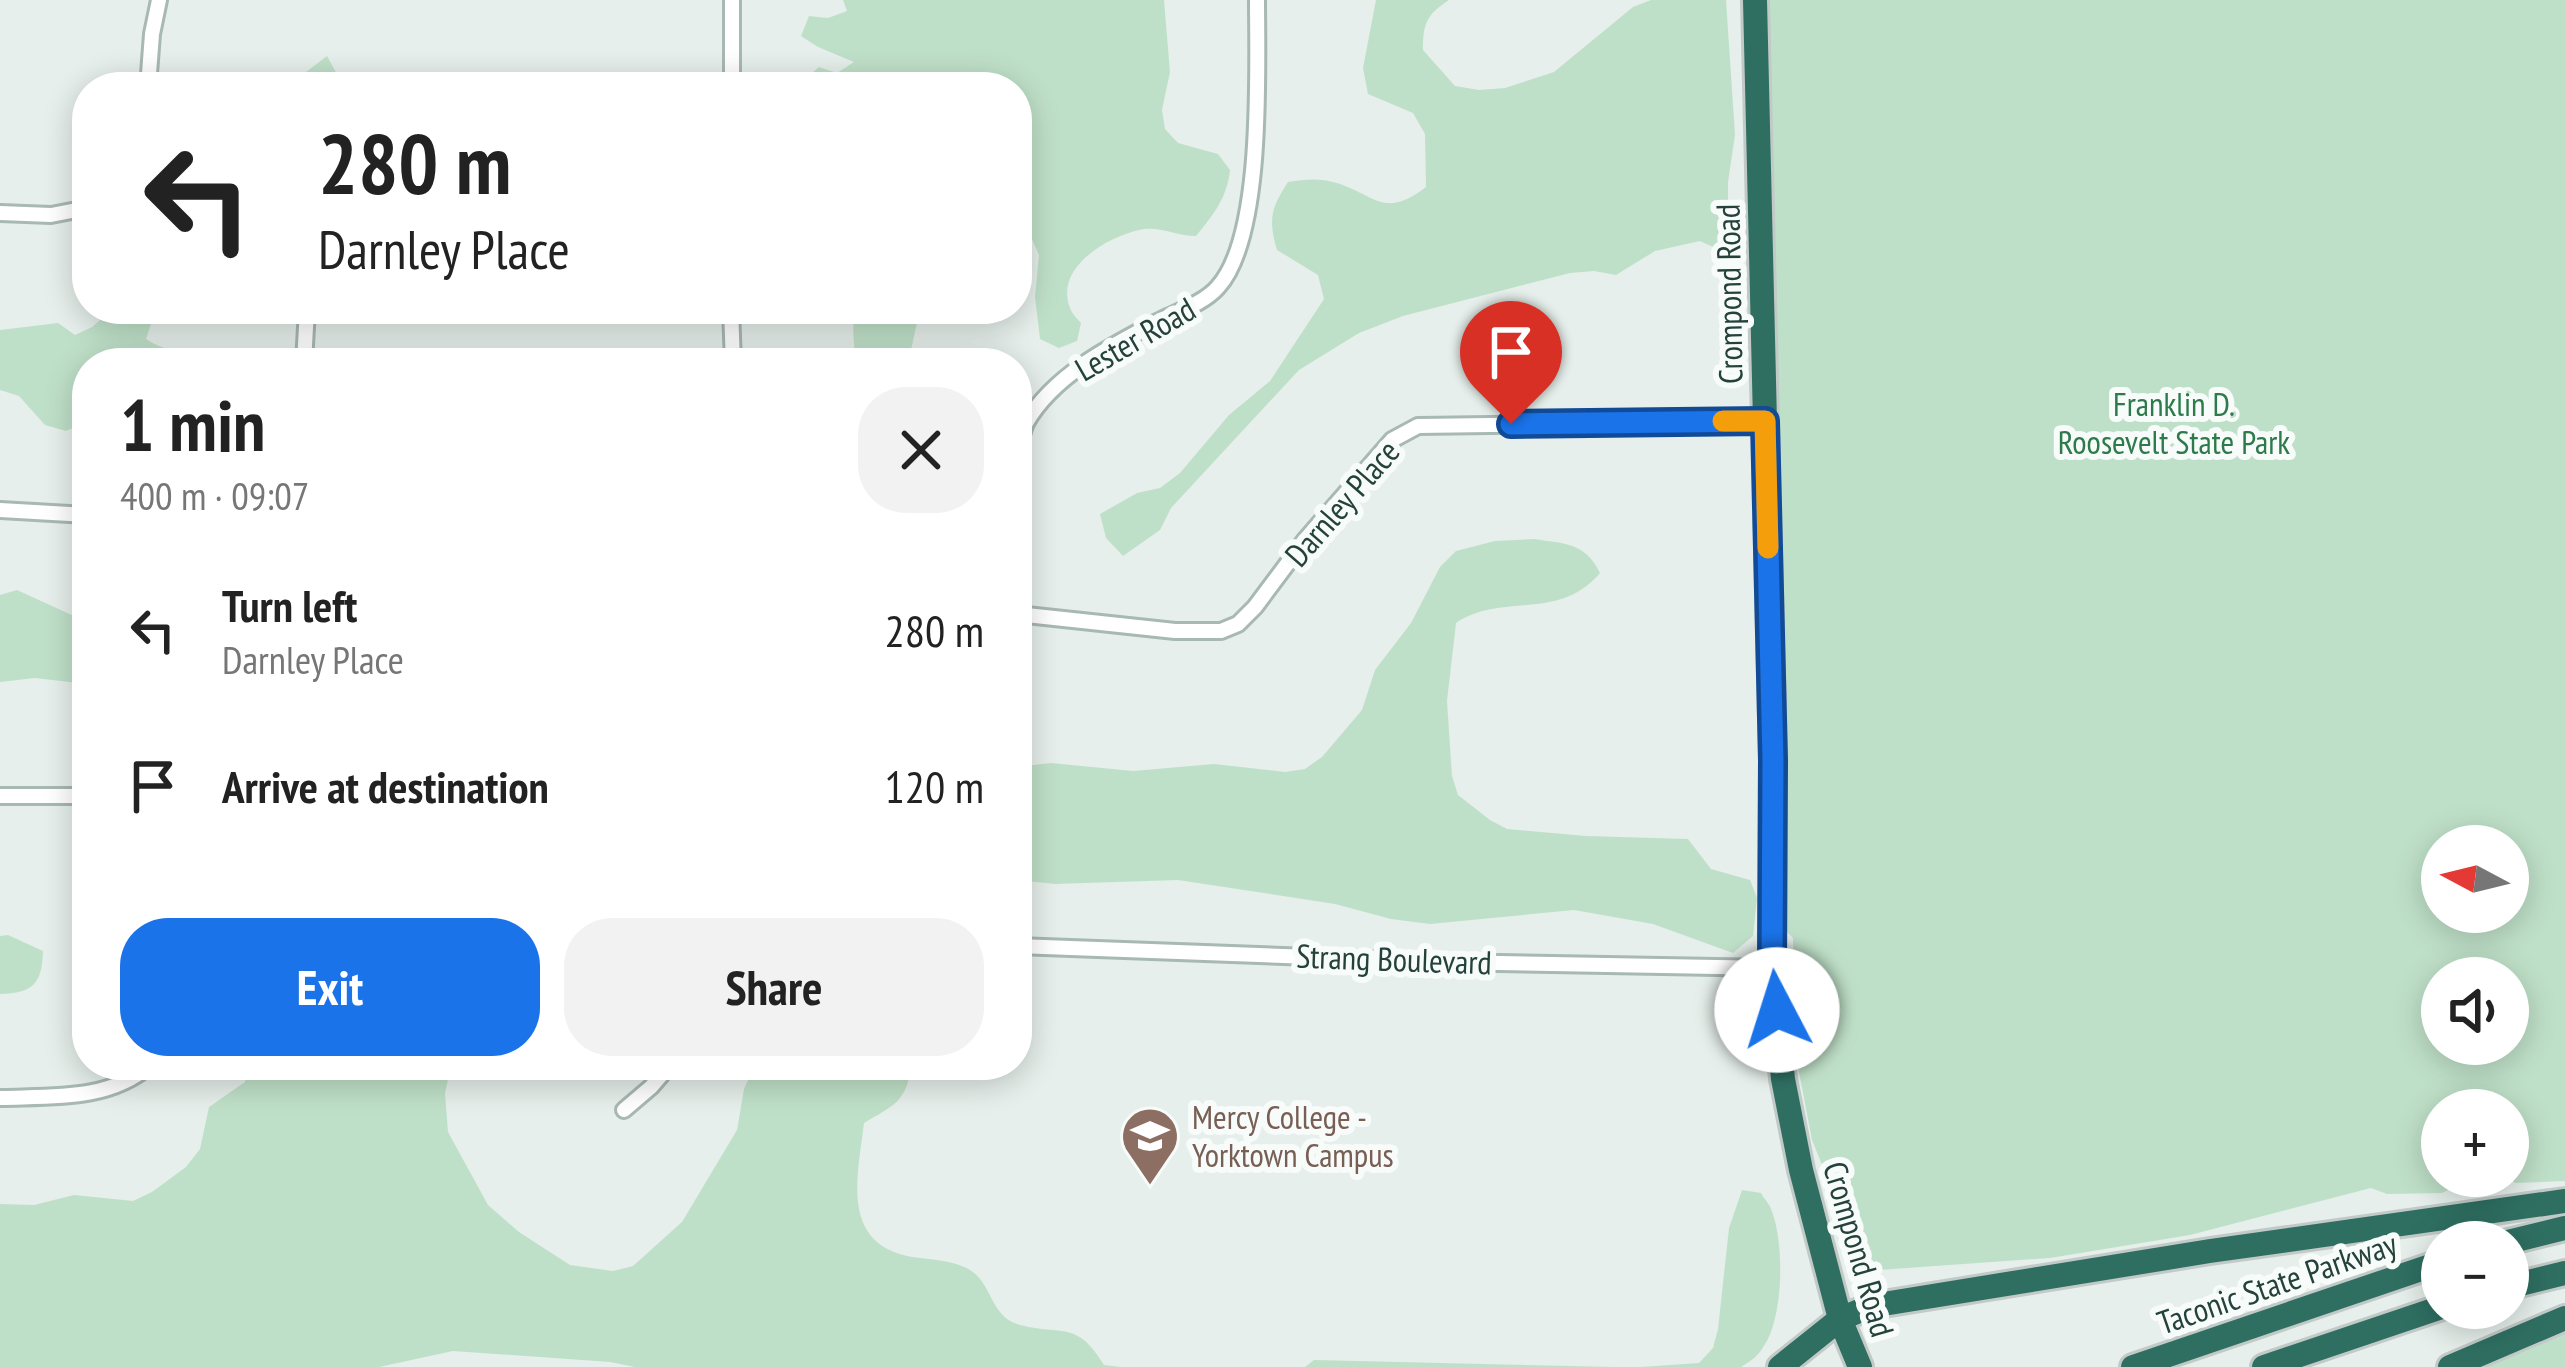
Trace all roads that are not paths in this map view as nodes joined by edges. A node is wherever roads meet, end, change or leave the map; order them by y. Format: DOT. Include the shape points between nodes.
graph roads {
  1 [pos="159,0"];
  2 [pos="732,0"];
  3 [pos="1257,0"];
  4 [pos="1755,0"];
  5 [pos="150,72"];
  6 [pos="732,72"];
  7 [pos="72,210"];
  8 [pos="0,212"];
  9 [pos="1032,414"];
  10 [pos="1765,421"];
  11 [pos="0,510"];
  12 [pos="72,514"];
  13 [pos="1032,616"];
  14 [pos="0,796"];
  15 [pos="72,796"];
  16 [pos="1032,947"];
  17 [pos="1772,968"];
  18 [pos="131,1080"];
  19 [pos="657,1080"];
  20 [pos="0,1098"];
  21 [pos="624,1110"];
  22 [pos="2565,1201"];
  23 [pos="2565,1228"];
  24 [pos="2529,1237"];
  25 [pos="2421,1269"];
  26 [pos="2565,1274"];
  27 [pos="2529,1282"];
  28 [pos="2421,1314"];
  29 [pos="2565,1318"];
  30 [pos="1840,1319"];
  31 [pos="1780,1367"];
  32 [pos="1860,1367"];
  33 [pos="2133,1367"];
  34 [pos="2264,1367"];
  35 [pos="2450,1367"];
  1 -- 5 [label="street"];
  2 -- 6 [label="street"];
  3 -- 9 [label="street, Lester Road" via="1254,170 1228,273 1200,302 1093,359"];
  4 -- 10 [label="highway, Crompond Road"];
  7 -- 8 [label="street"];
  10 -- 13 [label="street, Darnley Place" via="1418,426 1392,440 1238,624 1175,631"];
  10 -- 17 [label="highway, Crompond Road"];
  11 -- 12 [label="street"];
  14 -- 15 [label="street"];
  16 -- 17 [label="street, Strang Boulevard"];
  17 -- 30 [label="highway, Crompond Road" via="1792,1127"];
  18 -- 20 [label="street" via="98,1092"];
  19 -- 21 [label="street"];
  22 -- 30 [label="highway" via="2000,1285 1871,1306"];
  23 -- 24 [label="highway"];
  25 -- 33 [label="highway, Taconic State Parkway"];
  26 -- 27 [label="highway"];
  28 -- 34 [label="highway"];
  29 -- 35 [label="highway"];
  30 -- 31 [label="highway"];
  30 -- 32 [label="highway, Crompond Road"];
}
